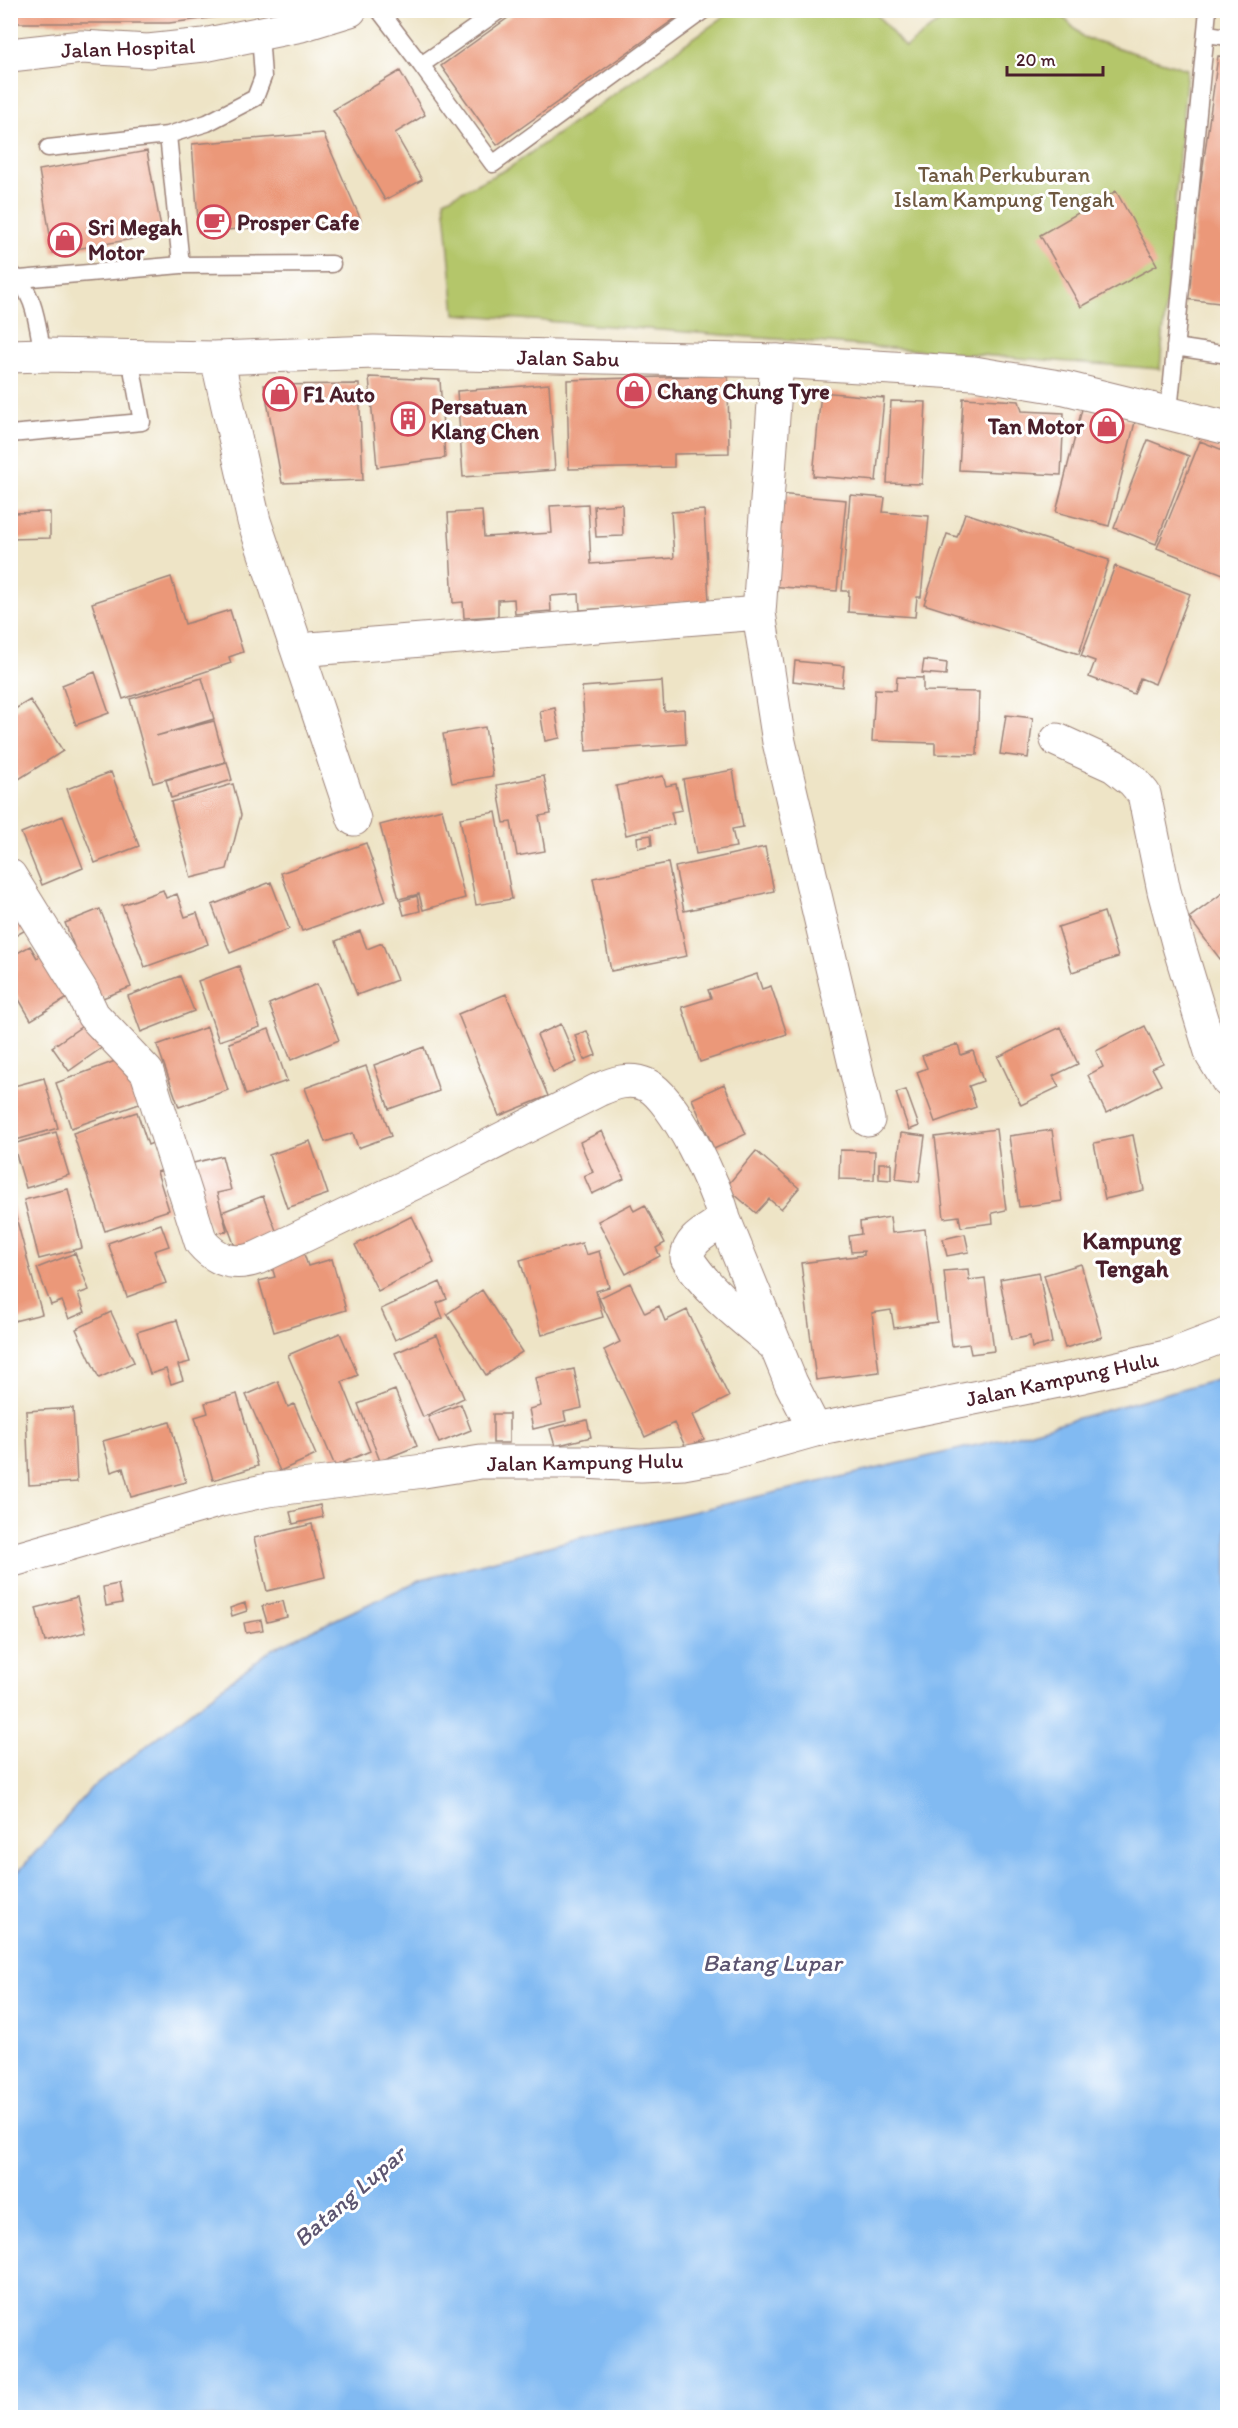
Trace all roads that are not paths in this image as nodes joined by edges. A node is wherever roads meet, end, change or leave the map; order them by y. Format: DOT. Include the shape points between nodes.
graph roads {
  1 [pos="350,10"];
  2 [pos="379,10"];
  3 [pos="500,10"];
  4 [pos="704,10"];
  5 [pos="1208,10"];
  6 [pos="260,33"];
  7 [pos="1207,34"];
  8 [pos="1227,37"];
  9 [pos="10,55"];
  10 [pos="421,65"];
  11 [pos="168,135"];
  12 [pos="48,148"];
  13 [pos="332,264"];
  14 [pos="181,265"];
  15 [pos="15,276"];
  16 [pos="1175,347"];
  17 [pos="43,355"];
  18 [pos="1227,355"];
  19 [pos="10,356"];
  20 [pos="130,358"];
  21 [pos="217,358"];
  22 [pos="777,361"];
  23 [pos="1169,412"];
  24 [pos="1227,428"];
  25 [pos="10,434"];
  26 [pos="759,613"];
  27 [pos="298,650"];
  28 [pos="1057,740"];
  29 [pos="354,819"];
  30 [pos="10,876"];
  31 [pos="1227,1081"];
  32 [pos="868,1120"];
  33 [pos="724,1219"];
  34 [pos="1227,1334"];
  35 [pos="778,1348"];
  36 [pos="815,1430"];
  37 [pos="10,1561"];
  1 -- 6 [label="street, Jalan Hospital"];
  2 -- 10 [label="lane"];
  3 -- 10 [label="lane"];
  4 -- 10 [label="lane" via="493,164"];
  5 -- 7 [label="lane"];
  6 -- 9 [label="street, Jalan Hospital" via="148,51 82,47"];
  6 -- 11 [label="lane" via="263,77 255,98 207,123"];
  7 -- 8 [label="lane"];
  7 -- 16 [label="lane"];
  11 -- 12 [label="lane"];
  11 -- 14 [label="lane"];
  13 -- 14 [label="lane"];
  14 -- 15 [label="lane"];
  15 -- 17 [label="lane" via="31,296"];
  16 -- 18 [label="lane"];
  16 -- 23 [label="lane"];
  17 -- 19 [label="street, Jalan Sabu"];
  17 -- 20 [label="street, Jalan Sabu"];
  20 -- 21 [label="street, Jalan Sabu"];
  20 -- 25 [label="lane" via="142,422"];
  21 -- 22 [label="street, Jalan Sabu" via="374,352"];
  21 -- 27 [label="street" via="254,521"];
  22 -- 23 [label="street, Jalan Sabu" via="974,373 1065,388"];
  22 -- 26 [label="street"];
  23 -- 24 [label="street, Jalan Sabu"];
  26 -- 27 [label="street"];
  26 -- 32 [label="street" via="779,742"];
  27 -- 29 [label="street"];
  28 -- 31 [label="street" via="1114,766 1144,794 1178,943 1212,1055"];
  30 -- 33 [label="street" via="93,1015 147,1072 201,1242 220,1259 245,1263 258,1258 622,1081 647,1085 659,1095 704,1163 721,1201"];
  33 -- 35 [label="street"];
  33 -- 35 [label="street" via="695,1239 687,1258 725,1302"];
  34 -- 36 [label="street, Jalan Kampung Hulu" via="1170,1356"];
  35 -- 36 [label="street"];
  36 -- 37 [label="street, Jalan Kampung Hulu" via="683,1463 481,1462 268,1490"];
}
